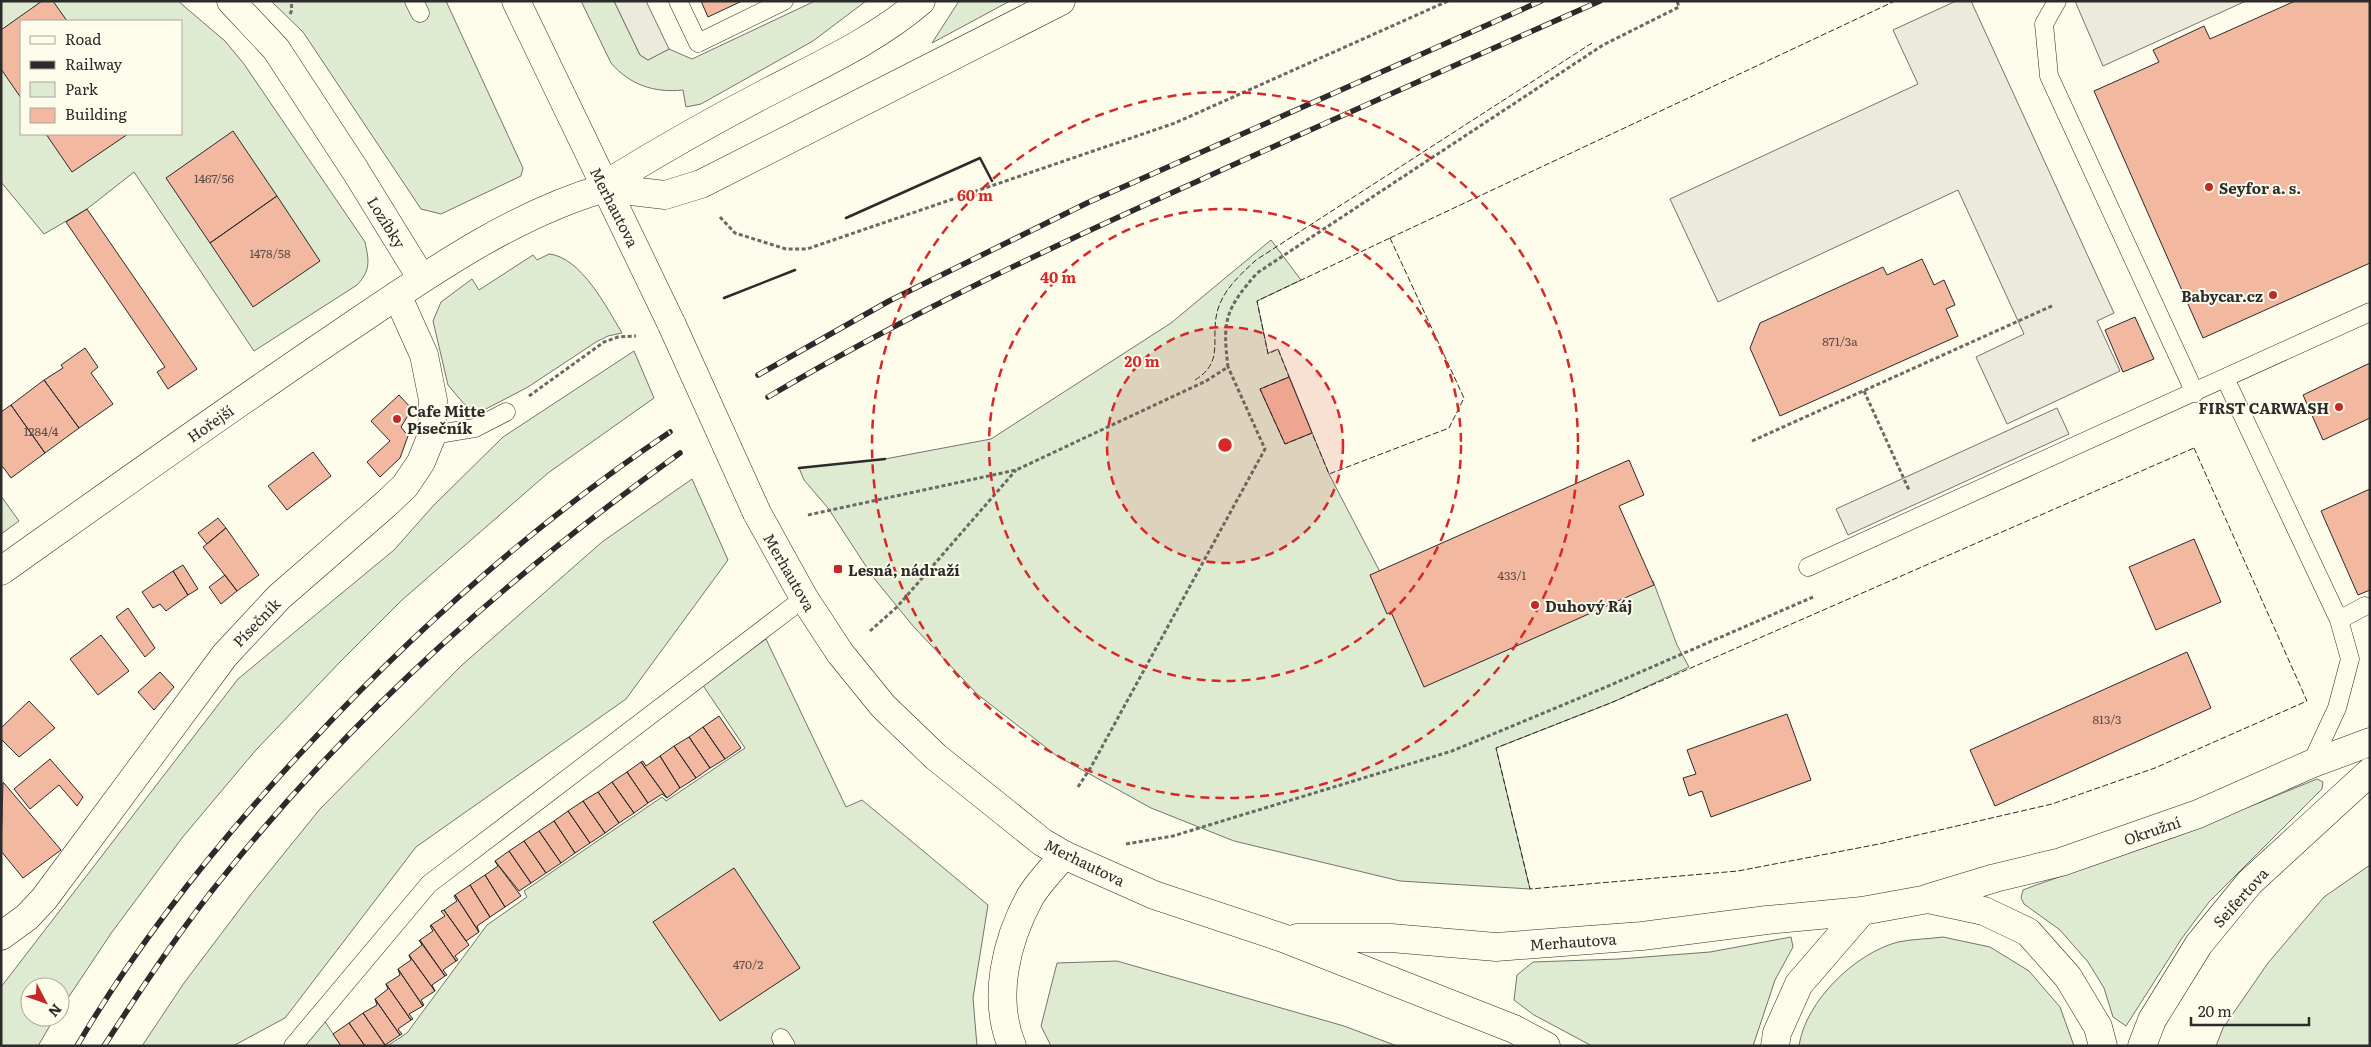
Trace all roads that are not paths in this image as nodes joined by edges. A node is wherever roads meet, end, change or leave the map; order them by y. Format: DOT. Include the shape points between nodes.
graph roads {
  1 [pos="231,1"];
  2 [pos="516,1"];
  3 [pos="678,1"];
  4 [pos="784,1"];
  5 [pos="921,1"];
  6 [pos="1061,1"];
  7 [pos="2057,1"];
  8 [pos="605,188"];
  9 [pos="422,279"];
  10 [pos="397,295"];
  11 [pos="2370,312"];
  12 [pos="2225,378"];
  13 [pos="2195,393"];
  14 [pos="506,412"];
  15 [pos="432,435"];
  16 [pos="1808,567"];
  17 [pos="1,571"];
  18 [pos="804,598"];
  19 [pos="2364,606"];
  20 [pos="2339,620"];
  21 [pos="2370,742"];
  22 [pos="2311,764"];
  23 [pos="2370,772"];
  24 [pos="1064,855"];
  25 [pos="1928,899"];
  26 [pos="1862,911"];
  27 [pos="1,936"];
  28 [pos="1283,938"];
  29 [pos="293,1046"];
  30 [pos="1012,1046"];
  31 [pos="1546,1046"];
  32 [pos="1775,1046"];
  33 [pos="2102,1046"];
  34 [pos="2142,1046"];
  1 -- 9 [label="main road, Lozíbky" via="276,49"];
  2 -- 8 [label="main road, Merhautova"];
  3 -- 4 [label="lane" via="698,43"];
  5 -- 8 [label="main road" via="897,20 825,62 678,139"];
  6 -- 8 [label="main road" via="701,184 665,195"];
  7 -- 13 [label="lane" via="2044,24 2049,76"];
  8 -- 9 [label="main road" via="540,213"];
  8 -- 18 [label="main road, Merhautova, bridge" via="757,512"];
  9 -- 10 [label="main road, Hořejší"];
  10 -- 15 [label="main road, Písečník" via="414,331 429,376"];
  10 -- 17 [label="main road, Hořejší" via="251,393"];
  11 -- 12 [label="lane"];
  12 -- 13 [label="lane"];
  12 -- 20 [label="lane"];
  13 -- 16 [label="lane"];
  14 -- 15 [label="lane" via="475,428"];
  15 -- 27 [label="main road, Písečník" via="421,462 405,486 279,597 225,655 44,899"];
  18 -- 24 [label="main road, Merhautova" via="840,653 883,706 936,757 1042,842"];
  18 -- 29 [label="lane" via="429,884"];
  19 -- 20 [label="lane"];
  20 -- 22 [label="lane" via="2350,659 2337,708"];
  21 -- 22 [label="main road, Okružní"];
  22 -- 25 [label="main road, Okružní" via="2198,814 2061,862"];
  23 -- 34 [label="main road, Seifertova" via="2249,883 2199,944 2152,1020"];
  24 -- 28 [label="main road, Merhautova" via="1154,895"];
  24 -- 30 [label="main road" via="1031,895 1011,936 1002,991"];
  25 -- 26 [label="main road, Okružní"];
  25 -- 33 [label="main road" via="1984,911 2028,932 2068,977 2098,1027"];
  26 -- 28 [label="main road, Merhautova" via="1642,936 1496,947 1391,938"];
  26 -- 32 [label="main road" via="1798,984 1777,1033"];
  28 -- 31 [label="main road, Merhautova" via="1514,1029"];
}
